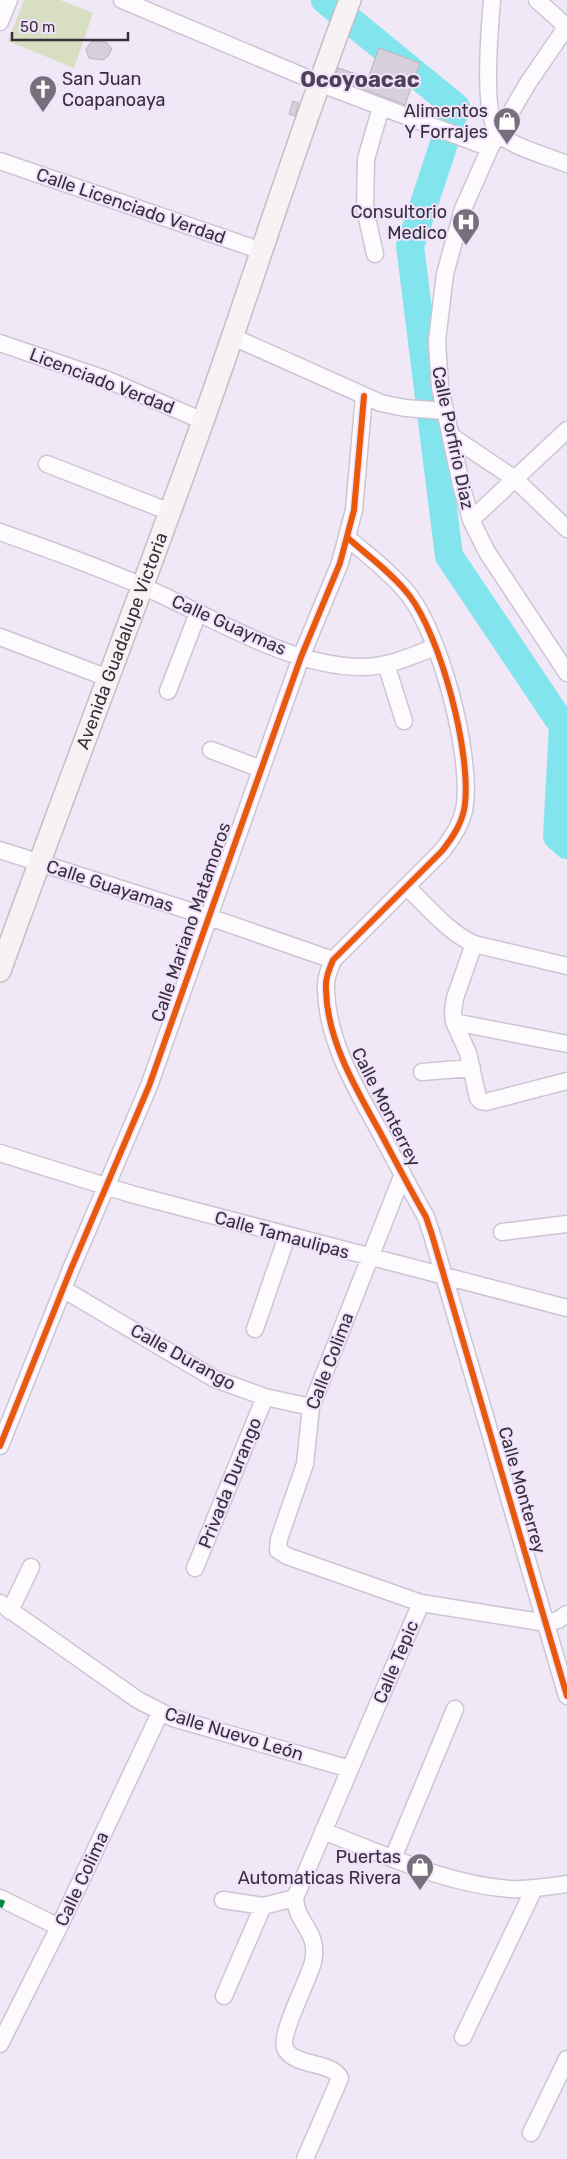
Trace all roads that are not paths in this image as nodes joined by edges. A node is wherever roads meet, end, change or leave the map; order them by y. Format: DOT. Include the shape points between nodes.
graph roads {
  1 [pos="8,0"];
  2 [pos="122,0"];
  3 [pos="350,0"];
  4 [pos="492,0"];
  5 [pos="537,0"];
  6 [pos="0,22"];
  7 [pos="567,26"];
  8 [pos="318,84"];
  9 [pos="381,107"];
  10 [pos="494,141"];
  11 [pos="0,161"];
  12 [pos="567,164"];
  13 [pos="262,251"];
  14 [pos="375,254"];
  15 [pos="233,337"];
  16 [pos="0,343"];
  17 [pos="364,396"];
  18 [pos="442,411"];
  19 [pos="203,421"];
  20 [pos="567,430"];
  21 [pos="450,436"];
  22 [pos="47,464"];
  23 [pos="515,479"];
  24 [pos="170,512"];
  25 [pos="471,520"];
  26 [pos="567,529"];
  27 [pos="0,532"];
  28 [pos="348,538"];
  29 [pos="143,586"];
  30 [pos="198,613"];
  31 [pos="0,637"];
  32 [pos="436,647"];
  33 [pos="301,656"];
  34 [pos="386,664"];
  35 [pos="567,673"];
  36 [pos="108,678"];
  37 [pos="168,691"];
  38 [pos="404,721"];
  39 [pos="211,750"];
  40 [pos="261,769"];
  41 [pos="0,850"];
  42 [pos="39,863"];
  43 [pos="408,888"];
  44 [pos="209,917"];
  45 [pos="474,944"];
  46 [pos="333,960"];
  47 [pos="567,966"];
  48 [pos="0,971"];
  49 [pos="454,1022"];
  50 [pos="567,1044"];
  51 [pos="472,1068"];
  52 [pos="422,1072"];
  53 [pos="567,1081"];
  54 [pos="0,1153"];
  55 [pos="403,1174"];
  56 [pos="106,1186"];
  57 [pos="567,1224"];
  58 [pos="502,1232"];
  59 [pos="287,1236"];
  60 [pos="370,1258"];
  61 [pos="445,1277"];
  62 [pos="63,1289"];
  63 [pos="567,1308"];
  64 [pos="255,1329"];
  65 [pos="265,1397"];
  66 [pos="311,1407"];
  67 [pos="0,1446"];
  68 [pos="31,1567"];
  69 [pos="195,1568"];
  70 [pos="421,1603"];
  71 [pos="5,1607"];
  72 [pos="567,1614"];
  73 [pos="546,1623"];
  74 [pos="567,1696"];
  75 [pos="454,1709"];
  76 [pos="160,1713"];
  77 [pos="350,1769"];
  78 [pos="323,1831"];
  79 [pos="393,1858"];
  80 [pos="567,1884"];
  81 [pos="534,1889"];
  82 [pos="0,1898"];
  83 [pos="295,1898"];
  84 [pos="223,1900"];
  85 [pos="263,1906"];
  86 [pos="59,1927"];
  87 [pos="224,1996"];
  88 [pos="463,2037"];
  89 [pos="0,2044"];
  90 [pos="567,2059"];
  91 [pos="531,2133"];
  92 [pos="305,2159"];
  1 -- 6 [label="street"];
  2 -- 8 [label="street"];
  3 -- 8 [label="main road, Avenida Guadalupe Victoria"];
  4 -- 10 [label="street" via="488,99"];
  5 -- 7 [label="street"];
  7 -- 10 [label="street, Calle Porfirio Diaz"];
  8 -- 9 [label="street"];
  8 -- 13 [label="main road, Avenida Guadalupe Victoria"];
  9 -- 10 [label="street" via="466,139"];
  9 -- 14 [label="street" via="366,159 364,209"];
  10 -- 12 [label="street" via="520,146"];
  10 -- 18 [label="street, Calle Porfirio Diaz" via="463,209 445,274 436,341"];
  11 -- 13 [label="street, Calle Licenciado Verdad"];
  13 -- 15 [label="main road, Avenida Guadalupe Victoria"];
  15 -- 17 [label="street"];
  15 -- 19 [label="main road, Avenida Guadalupe Victoria"];
  16 -- 19 [label="street, Licenciado Verdad" via="108,380"];
  17 -- 18 [label="street" via="405,408"];
  17 -- 28 [label="street, Calle Mariano Matamoros" via="357,484"];
  18 -- 21 [label="street, Calle Porfirio Diaz"];
  19 -- 24 [label="main road, Avenida Guadalupe Victoria"];
  20 -- 23 [label="street"];
  21 -- 23 [label="street"];
  21 -- 25 [label="street, Calle Porfirio Diaz"];
  22 -- 24 [label="street"];
  23 -- 25 [label="street"];
  23 -- 26 [label="street"];
  24 -- 29 [label="main road, Avenida Guadalupe Victoria"];
  25 -- 35 [label="street, Calle Porfirio Diaz" via="487,552"];
  27 -- 29 [label="street, Calle Guaymas"];
  28 -- 32 [label="street, Calle Monterrey" via="409,595"];
  28 -- 33 [label="street, Calle Mariano Matamoros"];
  29 -- 30 [label="street, Calle Guaymas"];
  29 -- 36 [label="main road, Avenida Guadalupe Victoria"];
  30 -- 33 [label="street, Calle Guaymas"];
  30 -- 37 [label="street"];
  31 -- 36 [label="street"];
  32 -- 34 [label="street, Calle Guaymas"];
  32 -- 43 [label="street, Calle Monterrey" via="447,676 464,760 465,806 454,836"];
  33 -- 34 [label="street, Calle Guaymas" via="347,667"];
  33 -- 40 [label="street, Calle Mariano Matamoros"];
  34 -- 38 [label="street"];
  36 -- 42 [label="main road, Avenida Guadalupe Victoria"];
  39 -- 40 [label="street"];
  40 -- 44 [label="street, Calle Mariano Matamoros"];
  41 -- 42 [label="street, Calle Guayamas"];
  42 -- 44 [label="street, Calle Guayamas"];
  42 -- 48 [label="main road, Avenida Guadalupe Victoria"];
  43 -- 45 [label="street" via="455,933"];
  43 -- 46 [label="street, Calle Monterrey"];
  44 -- 46 [label="street, Calle Guayamas"];
  44 -- 56 [label="street, Calle Mariano Matamoros" via="149,1086"];
  45 -- 47 [label="street"];
  45 -- 49 [label="street" via="455,998"];
  46 -- 55 [label="street, Calle Monterrey" via="325,988 338,1045 356,1088"];
  49 -- 50 [label="street"];
  49 -- 51 [label="street"];
  51 -- 52 [label="street"];
  51 -- 53 [label="street" via="475,1092 481,1101 486,1102"];
  54 -- 56 [label="street, Calle Tamaulipas"];
  55 -- 60 [label="street, Calle Colima"];
  55 -- 61 [label="street, Calle Monterrey" via="426,1217"];
  56 -- 59 [label="street, Calle Tamaulipas"];
  56 -- 62 [label="street, Calle Mariano Matamoros"];
  57 -- 58 [label="street"];
  59 -- 60 [label="street, Calle Tamaulipas"];
  59 -- 64 [label="street"];
  60 -- 61 [label="street, Calle Tamaulipas"];
  60 -- 66 [label="street, Calle Colima"];
  61 -- 63 [label="street, Calle Tamaulipas"];
  61 -- 73 [label="street, Calle Monterrey"];
  62 -- 65 [label="street, Calle Durango" via="215,1379"];
  62 -- 67 [label="street, Calle Mariano Matamoros"];
  65 -- 66 [label="street, Calle Durango"];
  65 -- 69 [label="street, Privada Durango"];
  66 -- 70 [label="street, Calle Colima" via="305,1464 278,1550"];
  68 -- 71 [label="street"];
  70 -- 73 [label="street, Calle Tepic"];
  70 -- 77 [label="street, Calle Tepic"];
  71 -- 76 [label="street, Calle Nuevo León"];
  72 -- 73 [label="street"];
  73 -- 74 [label="street, Calle Monterrey"];
  75 -- 79 [label="street"];
  76 -- 77 [label="street, Calle Nuevo León"];
  76 -- 86 [label="street, Calle Colima"];
  77 -- 78 [label="street, Calle Tepic"];
  78 -- 79 [label="street"];
  78 -- 83 [label="street, Calle Tepic"];
  79 -- 81 [label="street" via="456,1880 510,1889"];
  80 -- 81 [label="street"];
  81 -- 88 [label="street"];
  82 -- 86 [label="street"];
  83 -- 85 [label="street"];
  83 -- 92 [label="street" via="295,1908 313,1938 315,1950 283,2043 295,2058 338,2074 340,2078"];
  84 -- 85 [label="street"];
  85 -- 87 [label="street"];
  86 -- 89 [label="street, Calle Colima"];
  90 -- 91 [label="street"];
}
